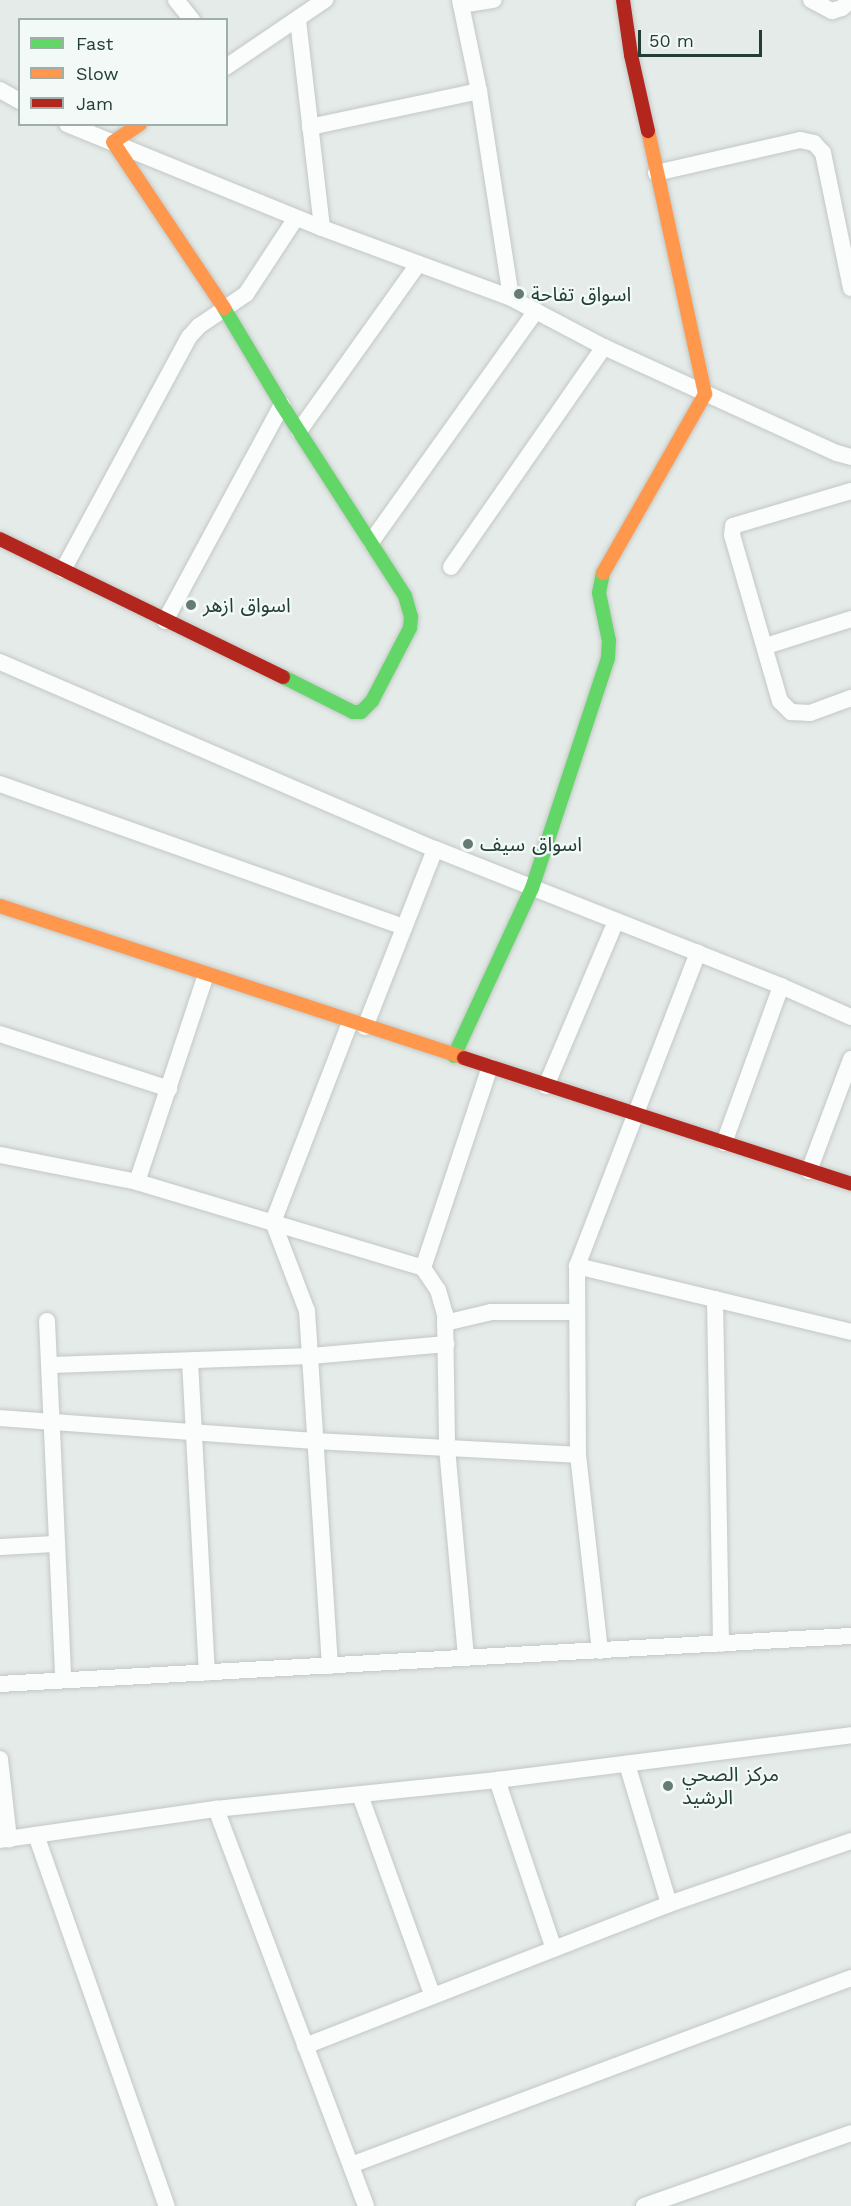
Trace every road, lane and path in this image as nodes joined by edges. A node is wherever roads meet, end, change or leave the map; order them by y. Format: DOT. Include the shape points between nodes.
graph roads {
  1 [pos="176,0"];
  2 [pos="325,0"];
  3 [pos="494,0"];
  4 [pos="623,0"];
  5 [pos="811,0"];
  6 [pos="850,0"];
  7 [pos="461,2"];
  8 [pos="190,18"];
  9 [pos="298,20"];
  10 [pos="228,64"];
  11 [pos="0,90"];
  12 [pos="479,91"];
  13 [pos="18,100"];
  14 [pos="72,126"];
  15 [pos="137,126"];
  16 [pos="310,127"];
  17 [pos="113,142"];
  18 [pos="656,173"];
  19 [pos="296,218"];
  20 [pos="322,228"];
  21 [pos="418,264"];
  22 [pos="851,288"];
  23 [pos="511,298"];
  24 [pos="225,310"];
  25 [pos="536,311"];
  26 [pos="604,347"];
  27 [pos="705,394"];
  28 [pos="282,405"];
  29 [pos="299,431"];
  30 [pos="851,457"];
  31 [pos="851,491"];
  32 [pos="0,539"];
  33 [pos="371,542"];
  34 [pos="451,567"];
  35 [pos="63,570"];
  36 [pos="851,619"];
  37 [pos="165,621"];
  38 [pos="766,646"];
  39 [pos="0,662"];
  40 [pos="851,698"];
  41 [pos="0,784"];
  42 [pos="435,849"];
  43 [pos="532,888"];
  44 [pos="0,906"];
  45 [pos="616,921"];
  46 [pos="404,927"];
  47 [pos="698,953"];
  48 [pos="206,975"];
  49 [pos="781,986"];
  50 [pos="851,1017"];
  51 [pos="357,1024"];
  52 [pos="0,1034"];
  53 [pos="454,1056"];
  54 [pos="851,1059"];
  55 [pos="490,1067"];
  56 [pos="546,1086"];
  57 [pos="169,1089"];
  58 [pos="637,1115"];
  59 [pos="724,1143"];
  60 [pos="0,1155"];
  61 [pos="809,1171"];
  62 [pos="137,1182"];
  63 [pos="851,1184"];
  64 [pos="273,1222"];
  65 [pos="576,1266"];
  66 [pos="423,1268"];
  67 [pos="716,1299"];
  68 [pos="577,1312"];
  69 [pos="47,1321"];
  70 [pos="446,1323"];
  71 [pos="851,1332"];
  72 [pos="446,1344"];
  73 [pos="311,1356"];
  74 [pos="190,1361"];
  75 [pos="51,1365"];
  76 [pos="0,1418"];
  77 [pos="51,1422"];
  78 [pos="195,1430"];
  79 [pos="313,1441"];
  80 [pos="447,1448"];
  81 [pos="578,1455"];
  82 [pos="55,1544"];
  83 [pos="0,1547"];
  84 [pos="851,1636"];
  85 [pos="721,1644"];
  86 [pos="600,1651"];
  87 [pos="466,1658"];
  88 [pos="330,1666"];
  89 [pos="207,1672"];
  90 [pos="63,1680"];
  91 [pos="0,1684"];
  92 [pos="851,1736"];
  93 [pos="0,1759"];
  94 [pos="627,1764"];
  95 [pos="497,1780"];
  96 [pos="360,1795"];
  97 [pos="216,1809"];
  98 [pos="36,1835"];
  99 [pos="4,1839"];
  100 [pos="851,1841"];
  101 [pos="669,1904"];
  102 [pos="554,1949"];
  103 [pos="851,1978"];
  104 [pos="432,1994"];
  105 [pos="305,2046"];
  106 [pos="851,2133"];
  107 [pos="351,2165"];
  108 [pos="167,2206"];
  109 [pos="366,2206"];
  110 [pos="644,2206"];
  1 -- 8 [label="street"];
  2 -- 9 [label="street"];
  3 -- 7 [label="street"];
  4 -- 18 [label="street"];
  5 -- 6 [label="street" via="832,11"];
  7 -- 12 [label="street"];
  9 -- 10 [label="street"];
  9 -- 16 [label="street"];
  11 -- 13 [label="street"];
  12 -- 16 [label="street"];
  12 -- 23 [label="street"];
  14 -- 17 [label="street"];
  15 -- 17 [label="street"];
  16 -- 20 [label="street"];
  17 -- 19 [label="street"];
  17 -- 24 [label="street"];
  18 -- 22 [label="street" via="801,140 814,143 823,153"];
  18 -- 27 [label="street"];
  19 -- 20 [label="street"];
  19 -- 24 [label="street" via="246,294"];
  20 -- 21 [label="street"];
  21 -- 23 [label="street"];
  21 -- 29 [label="street"];
  23 -- 25 [label="street"];
  24 -- 28 [label="street"];
  24 -- 35 [label="street" via="199,326 189,338"];
  25 -- 26 [label="street"];
  25 -- 33 [label="street"];
  26 -- 27 [label="street"];
  26 -- 34 [label="street"];
  27 -- 30 [label="street"];
  27 -- 43 [label="street" via="600,578 608,658"];
  28 -- 29 [label="street"];
  28 -- 37 [label="street"];
  29 -- 33 [label="street"];
  31 -- 38 [label="street" via="733,526 732,535"];
  32 -- 35 [label="street"];
  33 -- 37 [label="street" via="405,596 411,617 406,638 372,701 361,712 346,710"];
  35 -- 37 [label="street"];
  36 -- 38 [label="street"];
  38 -- 40 [label="street" via="780,701 791,712 810,712"];
  39 -- 42 [label="street"];
  41 -- 46 [label="street"];
  42 -- 43 [label="street"];
  42 -- 46 [label="street"];
  43 -- 45 [label="street"];
  43 -- 53 [label="street"];
  44 -- 48 [label="street"];
  45 -- 47 [label="street"];
  45 -- 56 [label="street"];
  46 -- 51 [label="street"];
  47 -- 49 [label="street"];
  47 -- 58 [label="street"];
  48 -- 51 [label="street"];
  48 -- 57 [label="street"];
  49 -- 50 [label="street"];
  49 -- 59 [label="street"];
  51 -- 53 [label="street"];
  51 -- 64 [label="street"];
  52 -- 57 [label="street"];
  53 -- 55 [label="street"];
  54 -- 61 [label="street"];
  55 -- 56 [label="street"];
  55 -- 66 [label="street"];
  56 -- 58 [label="street"];
  57 -- 62 [label="street"];
  58 -- 59 [label="street"];
  58 -- 65 [label="street"];
  59 -- 61 [label="street"];
  60 -- 62 [label="street"];
  61 -- 63 [label="street"];
  62 -- 64 [label="street"];
  64 -- 66 [label="street"];
  64 -- 73 [label="street" via="307,1311"];
  65 -- 67 [label="street"];
  65 -- 68 [label="street"];
  66 -- 70 [label="street" via="438,1290"];
  67 -- 71 [label="street"];
  67 -- 85 [label="street"];
  68 -- 70 [label="street" via="491,1312"];
  68 -- 81 [label="street"];
  69 -- 75 [label="street"];
  70 -- 72 [label="street"];
  72 -- 73 [label="street"];
  72 -- 80 [label="street"];
  73 -- 74 [label="street"];
  73 -- 79 [label="street"];
  74 -- 75 [label="street"];
  74 -- 78 [label="street"];
  75 -- 77 [label="street"];
  76 -- 77 [label="street"];
  77 -- 78 [label="street"];
  77 -- 82 [label="street"];
  78 -- 79 [label="street"];
  78 -- 89 [label="street"];
  79 -- 80 [label="street"];
  79 -- 88 [label="street"];
  80 -- 81 [label="street"];
  80 -- 87 [label="street"];
  81 -- 86 [label="street"];
  82 -- 83 [label="street"];
  82 -- 90 [label="street"];
  84 -- 85 [label="street"];
  85 -- 86 [label="street"];
  86 -- 87 [label="street"];
  87 -- 88 [label="street"];
  88 -- 89 [label="street"];
  89 -- 90 [label="street"];
  90 -- 91 [label="street"];
  92 -- 94 [label="street"];
  93 -- 99 [label="street"];
  94 -- 95 [label="street"];
  94 -- 101 [label="street"];
  95 -- 96 [label="street"];
  95 -- 102 [label="street"];
  96 -- 97 [label="street"];
  96 -- 104 [label="street"];
  97 -- 98 [label="street"];
  97 -- 105 [label="street"];
  98 -- 99 [label="street"];
  98 -- 108 [label="street"];
  100 -- 101 [label="street"];
  101 -- 102 [label="street"];
  102 -- 104 [label="street"];
  103 -- 107 [label="street"];
  104 -- 105 [label="street"];
  105 -- 107 [label="street"];
  106 -- 110 [label="street"];
  107 -- 109 [label="street"];
}
